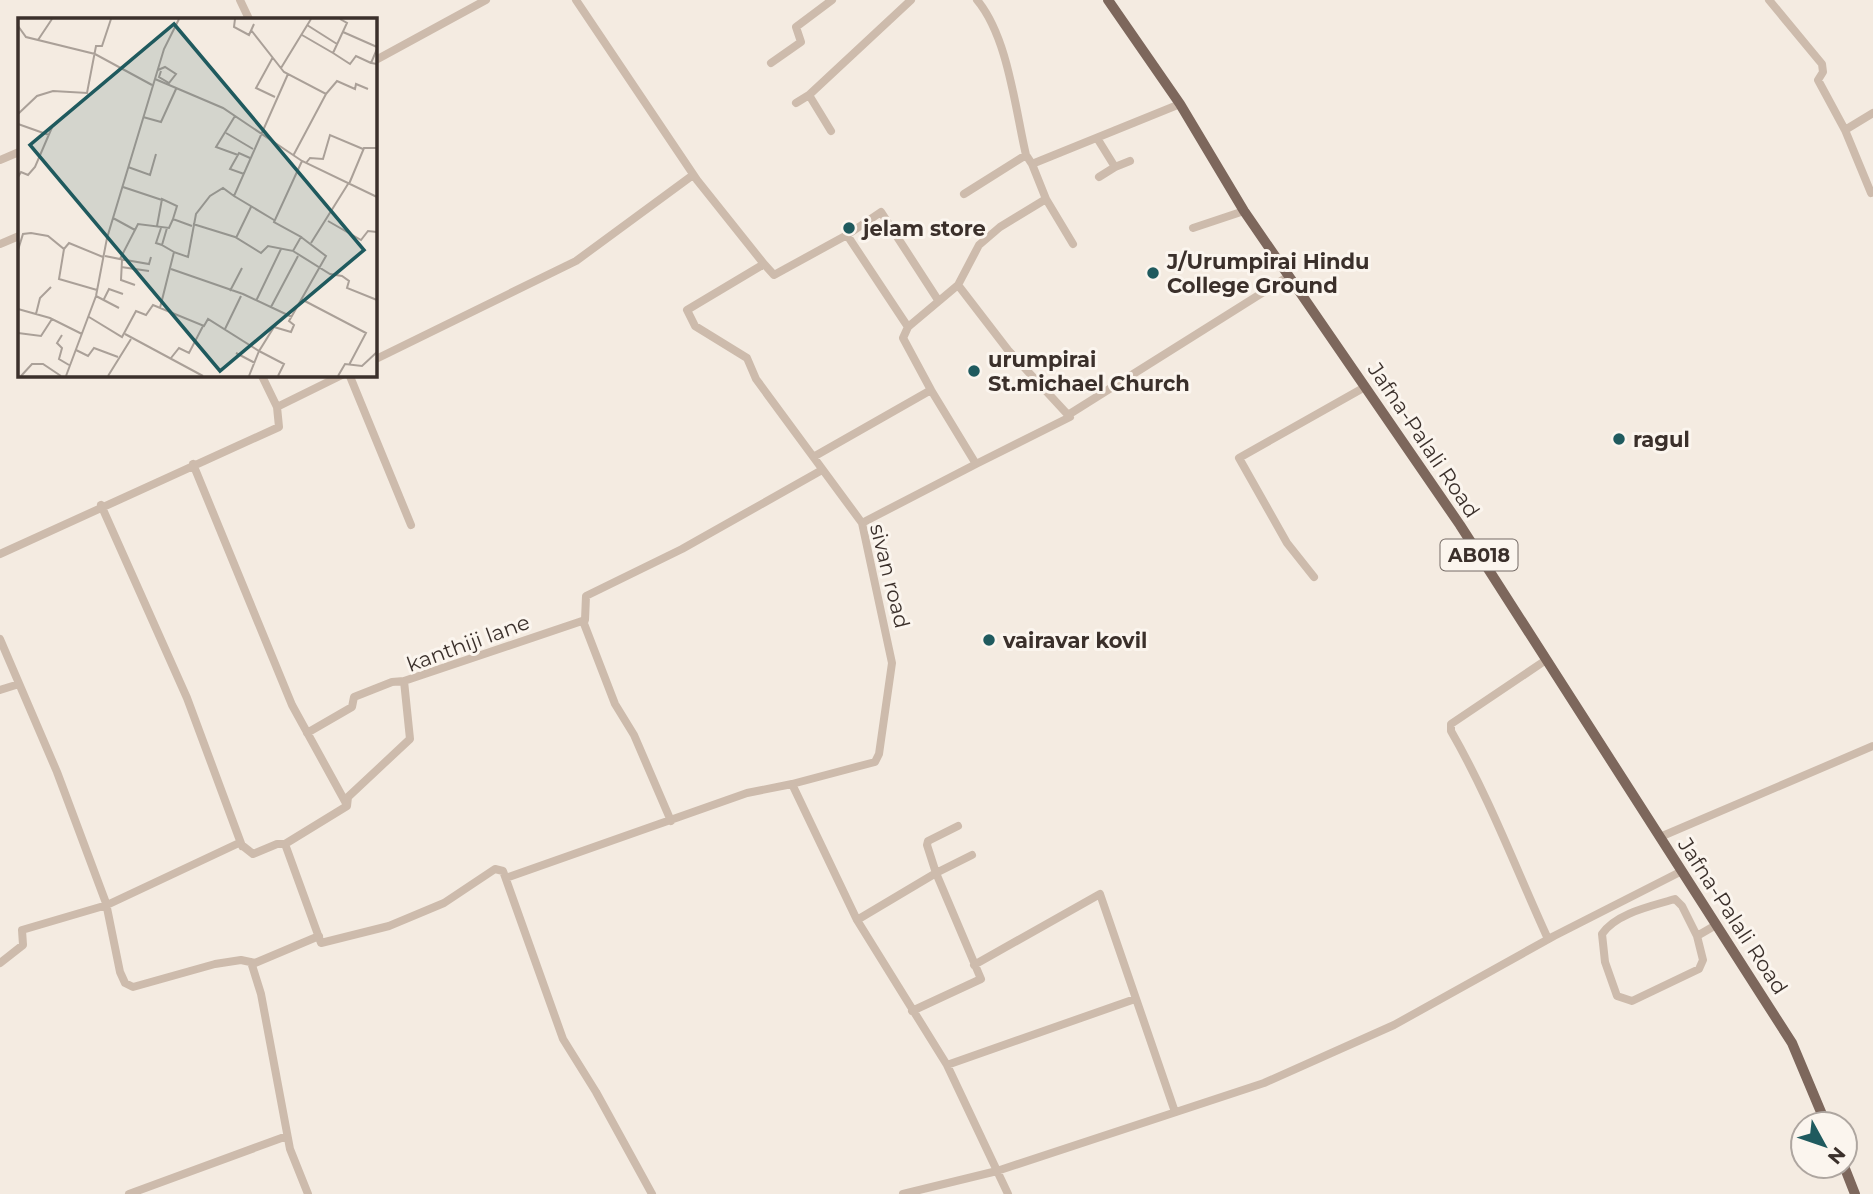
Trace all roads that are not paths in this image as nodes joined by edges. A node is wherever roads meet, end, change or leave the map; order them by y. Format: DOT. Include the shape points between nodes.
graph roads {
  1 [pos="240,0"];
  2 [pos="486,0"];
  3 [pos="576,0"];
  4 [pos="832,0"];
  5 [pos="911,0"];
  6 [pos="977,0"];
  7 [pos="1108,0"];
  8 [pos="1769,0"];
  9 [pos="248,18"];
  10 [pos="376,60"];
  11 [pos="771,63"];
  12 [pos="809,95"];
  13 [pos="796,103"];
  14 [pos="1180,104"];
  15 [pos="1873,113"];
  16 [pos="1845,130"];
  17 [pos="831,131"];
  18 [pos="1097,138"];
  19 [pos="18,152"];
  20 [pos="1026,155"];
  21 [pos="0,160"];
  22 [pos="1129,161"];
  23 [pos="1032,164"];
  24 [pos="1115,167"];
  25 [pos="693,175"];
  26 [pos="1099,177"];
  27 [pos="1871,193"];
  28 [pos="964,194"];
  29 [pos="1046,199"];
  30 [pos="1244,211"];
  31 [pos="1193,228"];
  32 [pos="847,235"];
  33 [pos="18,236"];
  34 [pos="0,244"];
  35 [pos="1073,244"];
  36 [pos="764,264"];
  37 [pos="1289,276"];
  38 [pos="958,285"];
  39 [pos="939,300"];
  40 [pos="908,327"];
  41 [pos="376,359"];
  42 [pos="262,376"];
  43 [pos="342,376"];
  44 [pos="347,376"];
  45 [pos="1365,387"];
  46 [pos="931,390"];
  47 [pos="276,407"];
  48 [pos="1068,415"];
  49 [pos="815,456"];
  50 [pos="193,464"];
  51 [pos="976,464"];
  52 [pos="822,470"];
  53 [pos="101,505"];
  54 [pos="862,523"];
  55 [pos="411,525"];
  56 [pos="0,554"];
  57 [pos="1314,577"];
  58 [pos="583,621"];
  59 [pos="0,639"];
  60 [pos="1546,660"];
  61 [pos="404,681"];
  62 [pos="19,684"];
  63 [pos="0,690"];
  64 [pos="307,733"];
  65 [pos="1873,746"];
  66 [pos="792,784"];
  67 [pos="347,806"];
  68 [pos="671,821"];
  69 [pos="958,826"];
  70 [pos="1660,837"];
  71 [pos="285,844"];
  72 [pos="242,846"];
  73 [pos="972,855"];
  74 [pos="1682,871"];
  75 [pos="936,873"];
  76 [pos="506,878"];
  77 [pos="107,905"];
  78 [pos="857,919"];
  79 [pos="1716,925"];
  80 [pos="319,936"];
  81 [pos="1697,936"];
  82 [pos="1548,939"];
  83 [pos="251,962"];
  84 [pos="0,963"];
  85 [pos="974,965"];
  86 [pos="1135,999"];
  87 [pos="912,1011"];
  88 [pos="947,1065"];
  89 [pos="1820,1110"];
  90 [pos="1175,1112"];
  91 [pos="287,1136"];
  92 [pos="997,1171"];
  93 [pos="129,1194"];
  94 [pos="308,1194"];
  95 [pos="652,1194"];
  96 [pos="903,1194"];
  97 [pos="1008,1194"];
  1 -- 9 [label="street"];
  2 -- 10 [label="street"];
  3 -- 25 [label="street"];
  4 -- 11 [label="street" via="796,27 801,42"];
  5 -- 12 [label="street"];
  6 -- 20 [label="street" via="1001,47"];
  7 -- 14 [label="main road, Jafna-Palali Road / AB018"];
  8 -- 16 [label="street" via="1822,64 1818,80"];
  12 -- 13 [label="street"];
  12 -- 17 [label="street"];
  14 -- 18 [label="street"];
  14 -- 30 [label="main road, Jafna-Palali Road / AB018"];
  15 -- 16 [label="street"];
  16 -- 27 [label="street"];
  18 -- 23 [label="street"];
  18 -- 24 [label="street"];
  19 -- 21 [label="street"];
  20 -- 23 [label="street"];
  20 -- 28 [label="street"];
  22 -- 24 [label="street"];
  23 -- 29 [label="street"];
  24 -- 26 [label="street"];
  25 -- 36 [label="street"];
  25 -- 41 [label="street" via="576,261"];
  29 -- 35 [label="street"];
  29 -- 38 [label="street" via="1000,226 979,245"];
  30 -- 31 [label="street"];
  30 -- 37 [label="main road, Jafna-Palali Road / AB018"];
  32 -- 36 [label="street" via="774,275"];
  32 -- 39 [label="street" via="881,212"];
  32 -- 40 [label="street"];
  33 -- 34 [label="street"];
  36 -- 49 [label="street, sivan road" via="687,310 695,326 747,358 757,379"];
  37 -- 45 [label="main road, Jafna-Palali Road / AB018"];
  37 -- 48 [label="street"];
  38 -- 39 [label="street"];
  38 -- 48 [label="street" via="1008,350"];
  39 -- 40 [label="street"];
  40 -- 46 [label="street" via="903,338"];
  42 -- 47 [label="street"];
  43 -- 47 [label="street"];
  44 -- 55 [label="street"];
  45 -- 57 [label="street" via="1239,458 1287,543"];
  45 -- 60 [label="main road, Jafna-Palali Road / AB018"];
  46 -- 49 [label="street"];
  46 -- 51 [label="street"];
  47 -- 50 [label="street" via="279,427"];
  48 -- 51 [label="street"];
  49 -- 52 [label="street, sivan road"];
  50 -- 53 [label="street"];
  50 -- 64 [label="street" via="254,617"];
  51 -- 54 [label="street"];
  52 -- 54 [label="street, sivan road"];
  52 -- 58 [label="street" via="682,549 586,596"];
  53 -- 56 [label="street"];
  53 -- 72 [label="street" via="182,685"];
  54 -- 66 [label="street, sivan road" via="892,663 879,754 875,762"];
  58 -- 61 [label="street, kanthiji lane"];
  58 -- 68 [label="street" via="615,704 634,735"];
  59 -- 62 [label="street"];
  60 -- 70 [label="main road, Jafna-Palali Road / AB018"];
  60 -- 82 [label="street" via="1451,724 1451,731 1492,810"];
  61 -- 64 [label="street" via="354,697 352,707"];
  61 -- 67 [label="street, kanthiji lane" via="410,739 348,797"];
  62 -- 63 [label="street"];
  62 -- 77 [label="street"];
  64 -- 67 [label="street"];
  65 -- 70 [label="street"];
  66 -- 68 [label="street, sivan road" via="747,793"];
  66 -- 78 [label="street"];
  67 -- 71 [label="street, kanthiji lane"];
  68 -- 76 [label="street, sivan road"];
  69 -- 75 [label="street" via="928,841"];
  70 -- 74 [label="main road, Jafna-Palali Road / AB018"];
  71 -- 72 [label="street, kanthiji lane" via="253,855"];
  71 -- 80 [label="street"];
  72 -- 77 [label="street" via="239,843"];
  73 -- 75 [label="street"];
  74 -- 79 [label="main road, Jafna-Palali Road / AB018"];
  74 -- 82 [label="street"];
  75 -- 78 [label="street"];
  75 -- 85 [label="street"];
  76 -- 80 [label="street" via="503,871 495,869 444,903 389,926 321,943"];
  76 -- 95 [label="street" via="563,1039"];
  77 -- 83 [label="street" via="120,972 125,984 133,988 215,964"];
  77 -- 84 [label="street" via="22,930 23,945"];
  78 -- 87 [label="street"];
  79 -- 81 [label="street"];
  79 -- 89 [label="main road, Jafna-Palali Road / AB018" via="1792,1043"];
  80 -- 83 [label="street"];
  81 -- 81 [label="street" via="1703,960 1699,969 1632,1001 1617,996 1605,962 1602,934 1607,926 1675,899"];
  82 -- 90 [label="street" via="1390,1027 1264,1083"];
  83 -- 91 [label="street"];
  85 -- 86 [label="street" via="1100,894"];
  85 -- 87 [label="street" via="981,979 978,982"];
  86 -- 88 [label="street"];
  86 -- 90 [label="street"];
  87 -- 88 [label="street"];
  88 -- 92 [label="street"];
  90 -- 92 [label="street"];
  91 -- 93 [label="street"];
  91 -- 94 [label="street"];
  92 -- 96 [label="street"];
  92 -- 97 [label="street"];
}
